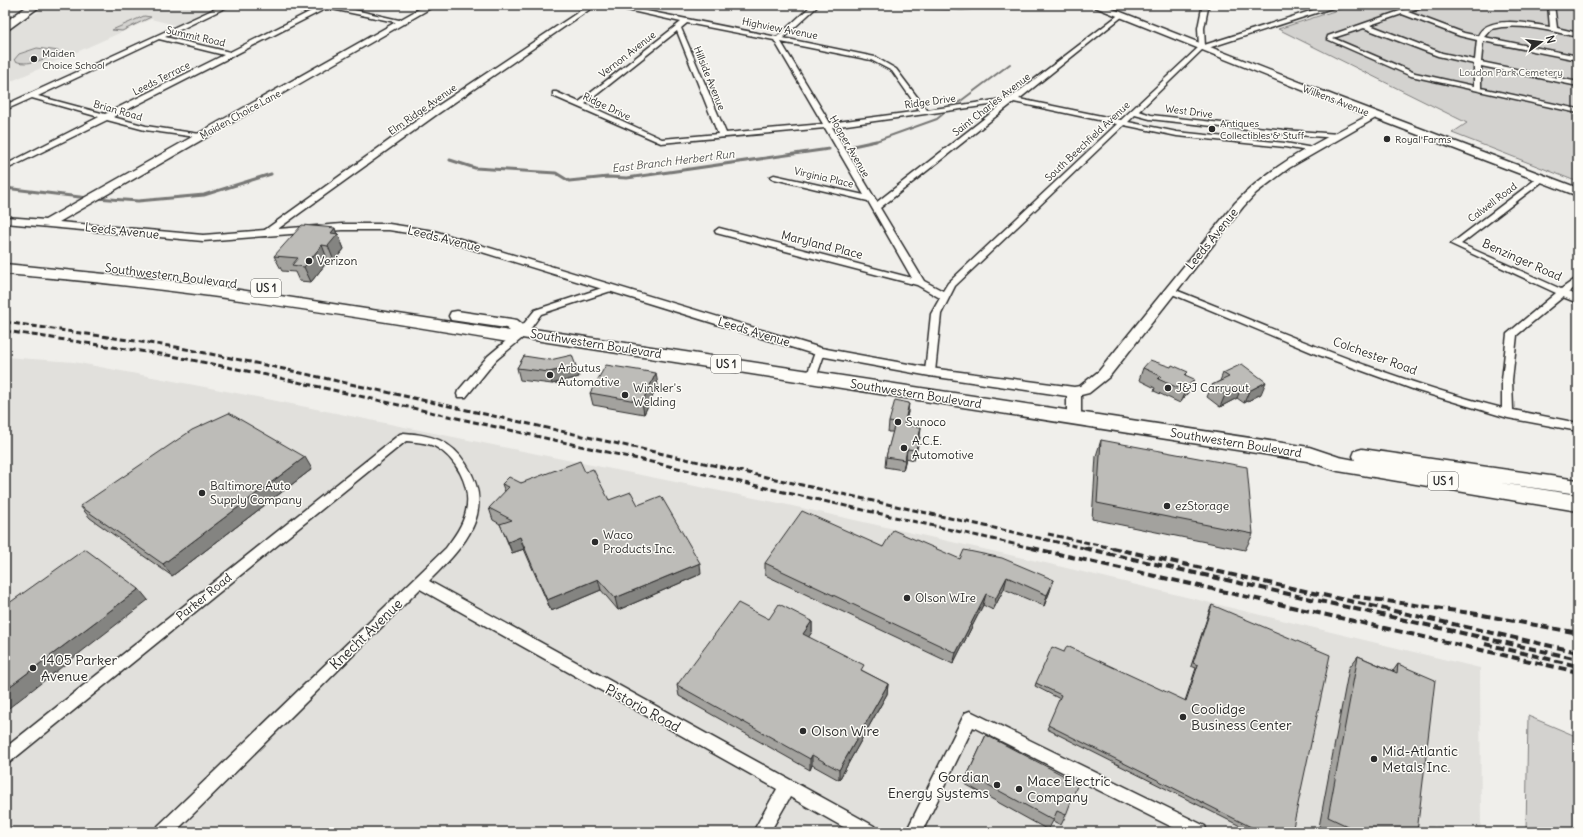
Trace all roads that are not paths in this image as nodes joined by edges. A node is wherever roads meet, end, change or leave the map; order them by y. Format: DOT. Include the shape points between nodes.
graph roads {
  1 [pos="27,5"];
  2 [pos="36,5"];
  3 [pos="228,5"];
  4 [pos="324,5"];
  5 [pos="432,5"];
  6 [pos="594,5"];
  7 [pos="608,5"];
  8 [pos="816,5"];
  9 [pos="909,5"];
  10 [pos="999,5"];
  11 [pos="1095,5"];
  12 [pos="1204,5"];
  13 [pos="1312,5"];
  14 [pos="1337,5"];
  15 [pos="1423,5"];
  16 [pos="1552,5"];
  17 [pos="1322,10"];
  18 [pos="1402,12"];
  19 [pos="1121,15"];
  20 [pos="5,18"];
  21 [pos="688,20"];
  22 [pos="405,22"];
  23 [pos="1363,26"];
  24 [pos="5,27"];
  25 [pos="678,27"];
  26 [pos="1554,30"];
  27 [pos="1578,35"];
  28 [pos="158,37"];
  29 [pos="779,38"];
  30 [pos="1480,38"];
  31 [pos="1202,47"];
  32 [pos="230,54"];
  33 [pos="1578,58"];
  34 [pos="1478,62"];
  35 [pos="1578,84"];
  36 [pos="1477,88"];
  37 [pos="556,94"];
  38 [pos="31,96"];
  39 [pos="1013,100"];
  40 [pos="579,105"];
  41 [pos="5,108"];
  42 [pos="924,112"];
  43 [pos="1133,112"];
  44 [pos="1578,112"];
  45 [pos="1376,115"];
  46 [pos="106,117"];
  47 [pos="1122,123"];
  48 [pos="827,125"];
  49 [pos="200,136"];
  50 [pos="723,136"];
  51 [pos="1338,136"];
  52 [pos="1313,150"];
  53 [pos="5,168"];
  54 [pos="774,177"];
  55 [pos="1542,178"];
  56 [pos="1578,192"];
  57 [pos="869,199"];
  58 [pos="875,208"];
  59 [pos="5,220"];
  60 [pos="47,224"];
  61 [pos="719,231"];
  62 [pos="265,234"];
  63 [pos="1455,244"];
  64 [pos="5,259"];
  65 [pos="5,269"];
  66 [pos="1578,280"];
  67 [pos="920,283"];
  68 [pos="611,288"];
  69 [pos="1170,291"];
  70 [pos="1562,292"];
  71 [pos="944,296"];
  72 [pos="1578,300"];
  73 [pos="522,333"];
  74 [pos="820,352"];
  75 [pos="930,372"];
  76 [pos="811,378"];
  77 [pos="1074,392"];
  78 [pos="462,394"];
  79 [pos="1508,414"];
  80 [pos="1074,418"];
  81 [pos="1578,426"];
  82 [pos="404,437"];
  83 [pos="1309,454"];
  84 [pos="1578,487"];
  85 [pos="1578,503"];
  86 [pos="419,582"];
  87 [pos="5,757"];
  88 [pos="786,788"];
  89 [pos="164,832"];
  90 [pos="761,832"];
  91 [pos="868,832"];
  92 [pos="914,832"];
  93 [pos="1199,832"];
  1 -- 20 [label="highway"];
  2 -- 24 [label="highway"];
  3 -- 28 [label="street"];
  4 -- 22 [label="street"];
  4 -- 32 [label="street, Leeds Terrace"];
  5 -- 22 [label="street, Maiden Choice Lane"];
  6 -- 62 [label="street, Elm Ridge Avenue" via="433,113"];
  7 -- 21 [label="street, Highview Avenue"];
  8 -- 29 [label="street"];
  9 -- 10 [label="street" via="962,8"];
  11 -- 19 [label="main road, Wilkens Avenue"];
  12 -- 31 [label="street"];
  13 -- 17 [label="street"];
  14 -- 17 [label="street, South Beechfield Avenue"];
  15 -- 18 [label="street"];
  16 -- 26 [label="street"];
  17 -- 31 [label="street, South Beechfield Avenue"];
  18 -- 23 [label="street"];
  18 -- 30 [label="street" via="1455,33"];
  19 -- 31 [label="main road, Wilkens Avenue"];
  19 -- 39 [label="street, Saint Charles Avenue"];
  21 -- 25 [label="street, Vernon Avenue"];
  21 -- 29 [label="street, Highview Avenue"];
  22 -- 49 [label="street, Maiden Choice Lane"];
  23 -- 34 [label="street" via="1440,55"];
  23 -- 36 [label="street" via="1330,39 1413,75"];
  25 -- 40 [label="street, Vernon Avenue"];
  25 -- 50 [label="street, Hillside Avenue"];
  26 -- 27 [label="street"];
  26 -- 30 [label="street" via="1514,24 1495,26 1484,30"];
  28 -- 32 [label="street, Summit Road"];
  28 -- 38 [label="street"];
  29 -- 42 [label="street, Highview Avenue" via="863,55 882,62 894,70"];
  29 -- 48 [label="street, Hooper Avenue" via="777,40"];
  30 -- 33 [label="street"];
  30 -- 34 [label="street"];
  31 -- 43 [label="street, South Beechfield Avenue"];
  31 -- 45 [label="main road, Wilkens Avenue"];
  32 -- 46 [label="street, Leeds Terrace"];
  34 -- 35 [label="street"];
  34 -- 36 [label="street"];
  36 -- 44 [label="street"];
  37 -- 40 [label="street, Ridge Drive"];
  38 -- 41 [label="street"];
  38 -- 46 [label="street, Brian Road"];
  39 -- 42 [label="street, Ridge Drive"];
  39 -- 47 [label="street, Ridge Drive"];
  39 -- 58 [label="street, Saint Charles Avenue"];
  40 -- 50 [label="street, Ridge Drive" via="661,141"];
  42 -- 48 [label="street, Ridge Drive"];
  43 -- 47 [label="street, South Beechfield Avenue"];
  43 -- 51 [label="street, West Drive" via="1284,132"];
  45 -- 51 [label="street, Leeds Avenue"];
  45 -- 55 [label="main road, Wilkens Avenue"];
  46 -- 49 [label="street, Brian Road" via="145,128"];
  46 -- 53 [label="street, Leeds Terrace"];
  47 -- 52 [label="street, Ridge Drive" via="1188,136"];
  47 -- 71 [label="street, South Beechfield Avenue" via="958,277"];
  48 -- 50 [label="street, Ridge Drive"];
  48 -- 57 [label="street, Hooper Avenue"];
  49 -- 60 [label="street, Maiden Choice Lane"];
  51 -- 52 [label="street, Leeds Avenue"];
  52 -- 69 [label="street, Leeds Avenue" via="1269,177 1245,198"];
  54 -- 57 [label="street, Virginia Place"];
  55 -- 56 [label="main road, Wilkens Avenue"];
  55 -- 63 [label="street, Calwell Road"];
  57 -- 58 [label="street, Hooper Avenue"];
  58 -- 67 [label="street, Hooper Avenue"];
  59 -- 60 [label="street, Leeds Avenue"];
  60 -- 62 [label="street, Leeds Avenue" via="179,237"];
  61 -- 67 [label="street, Maryland Place"];
  62 -- 68 [label="street, Leeds Avenue" via="366,226 411,229 459,241"];
  63 -- 70 [label="street, Benzinger Road"];
  64 -- 73 [label="main road, Southwestern Boulevard / US 1" via="71,263 254,286 511,324"];
  65 -- 73 [label="main road, Southwestern Boulevard / US 1" via="233,294 508,337"];
  66 -- 70 [label="street"];
  67 -- 71 [label="street"];
  68 -- 73 [label="street" via="542,311"];
  68 -- 74 [label="street, Leeds Avenue"];
  69 -- 77 [label="street, Leeds Avenue" via="1104,374 1084,390"];
  69 -- 79 [label="street, Colchester Road" via="1366,368"];
  70 -- 72 [label="street, Benzinger Road"];
  70 -- 79 [label="street" via="1512,334 1507,380"];
  71 -- 75 [label="street, South Beechfield Avenue" via="936,314"];
  73 -- 76 [label="main road, Southwestern Boulevard / US 1"];
  73 -- 78 [label="street" via="492,358"];
  74 -- 75 [label="street, Leeds Avenue"];
  74 -- 76 [label="street"];
  75 -- 77 [label="street, Leeds Avenue"];
  76 -- 80 [label="main road, Southwestern Boulevard / US 1"];
  77 -- 80 [label="street"];
  79 -- 81 [label="street, Colchester Road"];
  80 -- 83 [label="main road, Southwestern Boulevard / US 1"];
  82 -- 86 [label="street, Knecht Avenue" via="425,439 444,445 468,475 473,487 471,518 464,534 450,552"];
  82 -- 87 [label="street, Parker Road"];
  83 -- 84 [label="main road, Southwestern Boulevard / US 1" via="1336,452"];
  83 -- 85 [label="main road, Southwestern Boulevard / US 1" via="1338,464"];
  86 -- 88 [label="street, Pistorio Road"];
  86 -- 89 [label="street, Knecht Avenue"];
  88 -- 90 [label="street"];
  88 -- 91 [label="street, Pistorio Road"];
  92 -- 93 [label="street" via="970,718"];
}
